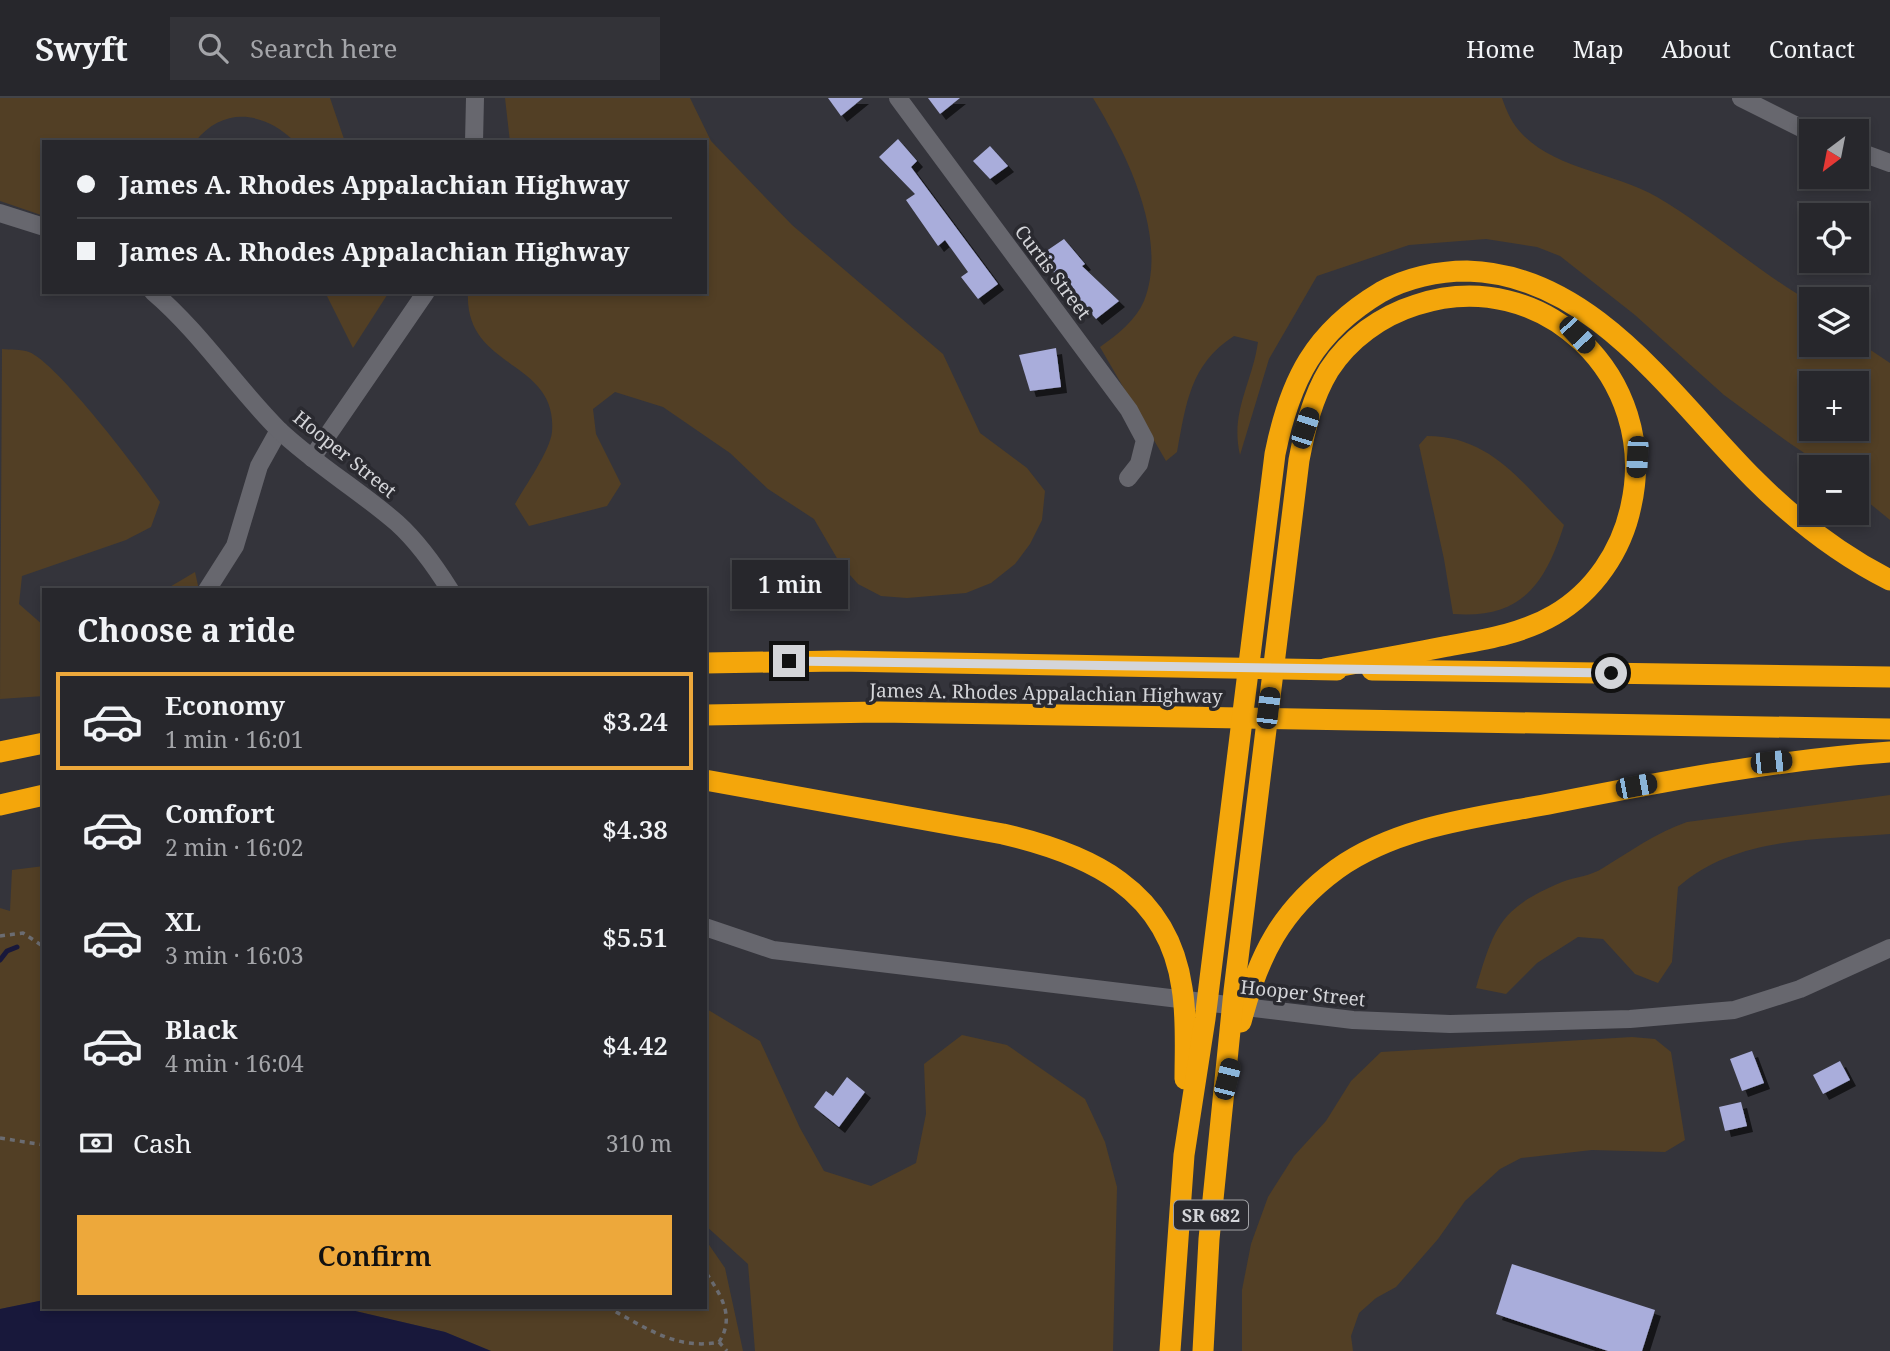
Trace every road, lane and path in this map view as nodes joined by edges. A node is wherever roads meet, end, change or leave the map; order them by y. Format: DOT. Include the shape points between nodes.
graph roads {
  1 [pos="475,98"];
  2 [pos="898,98"];
  3 [pos="1741,98"];
  4 [pos="1799,127"];
  5 [pos="474,140"];
  6 [pos="1869,155"];
  7 [pos="1890,163"];
  8 [pos="0,213"];
  9 [pos="42,226"];
  10 [pos="155,294"];
  11 [pos="425,294"];
  12 [pos="279,430"];
  13 [pos="312,458"];
  14 [pos="1128,478"];
  15 [pos="1890,580"];
  16 [pos="208,588"];
  17 [pos="449,588"];
  18 [pos="707,663"];
  19 [pos="1324,669"];
  20 [pos="1890,677"];
  21 [pos="707,715"];
  22 [pos="1890,729"];
  23 [pos="42,743"];
  24 [pos="0,752"];
  25 [pos="1890,752"];
  26 [pos="707,780"];
  27 [pos="42,795"];
  28 [pos="0,805"];
  29 [pos="707,928"];
  30 [pos="0,936"];
  31 [pos="42,946"];
  32 [pos="1890,948"];
  33 [pos="1227,1079"];
  34 [pos="0,1138"];
  35 [pos="42,1145"];
  36 [pos="1184,1155"];
  37 [pos="707,1274"];
  38 [pos="611,1309"];
  39 [pos="719,1342"];
  40 [pos="727,1351"];
  41 [pos="1170,1351"];
  42 [pos="1203,1351"];
  1 -- 5 [label="street"];
  2 -- 14 [label="street, Curtis Street" via="1129,410 1144,440 1139,464"];
  3 -- 4 [label="street"];
  6 -- 7 [label="street"];
  8 -- 9 [label="street"];
  10 -- 12 [label="street, Hooper Street"];
  11 -- 13 [label="street"];
  12 -- 13 [label="street, Hooper Street"];
  12 -- 16 [label="street" via="259,466 234,546"];
  13 -- 17 [label="street, Hooper Street" via="399,525"];
  15 -- 36 [label="highway" via="1787,510 1593,316 1561,294 1492,272 1455,271 1390,287 1357,306 1309,356 1282,422"];
  18 -- 19 [label="highway, James A. Rhodes Appalachian Highway"];
  19 -- 20 [label="highway, James A. Rhodes Appalachian Highway"];
  19 -- 33 [label="highway" via="1527,628 1580,596 1600,574 1628,520 1637,457 1621,394 1577,335 1517,303 1457,296 1428,301 1371,327 1350,345 1315,397 1299,460 1282,586"];
  21 -- 22 [label="highway, James A. Rhodes Appalachian Highway" via="880,712"];
  23 -- 24 [label="highway"];
  25 -- 33 [label="highway" via="1718,770 1444,824 1375,847 1314,888 1273,936 1251,984"];
  26 -- 36 [label="highway" via="1014,836 1048,844 1110,872 1157,920 1174,953 1185,1016"];
  27 -- 28 [label="highway"];
  29 -- 32 [label="street, Hooper Street" via="774,950 1365,1021 1450,1024 1704,1015 1771,1000"];
  30 -- 31 [label="path" via="23,933"];
  33 -- 42 [label="highway, SR 682" via="1209,1239"];
  34 -- 35 [label="path"];
  36 -- 41 [label="highway, SR 682"];
  37 -- 39 [label="path" via="725,1301 727,1330"];
  38 -- 39 [label="path" via="684,1345"];
  39 -- 40 [label="path"];
}
